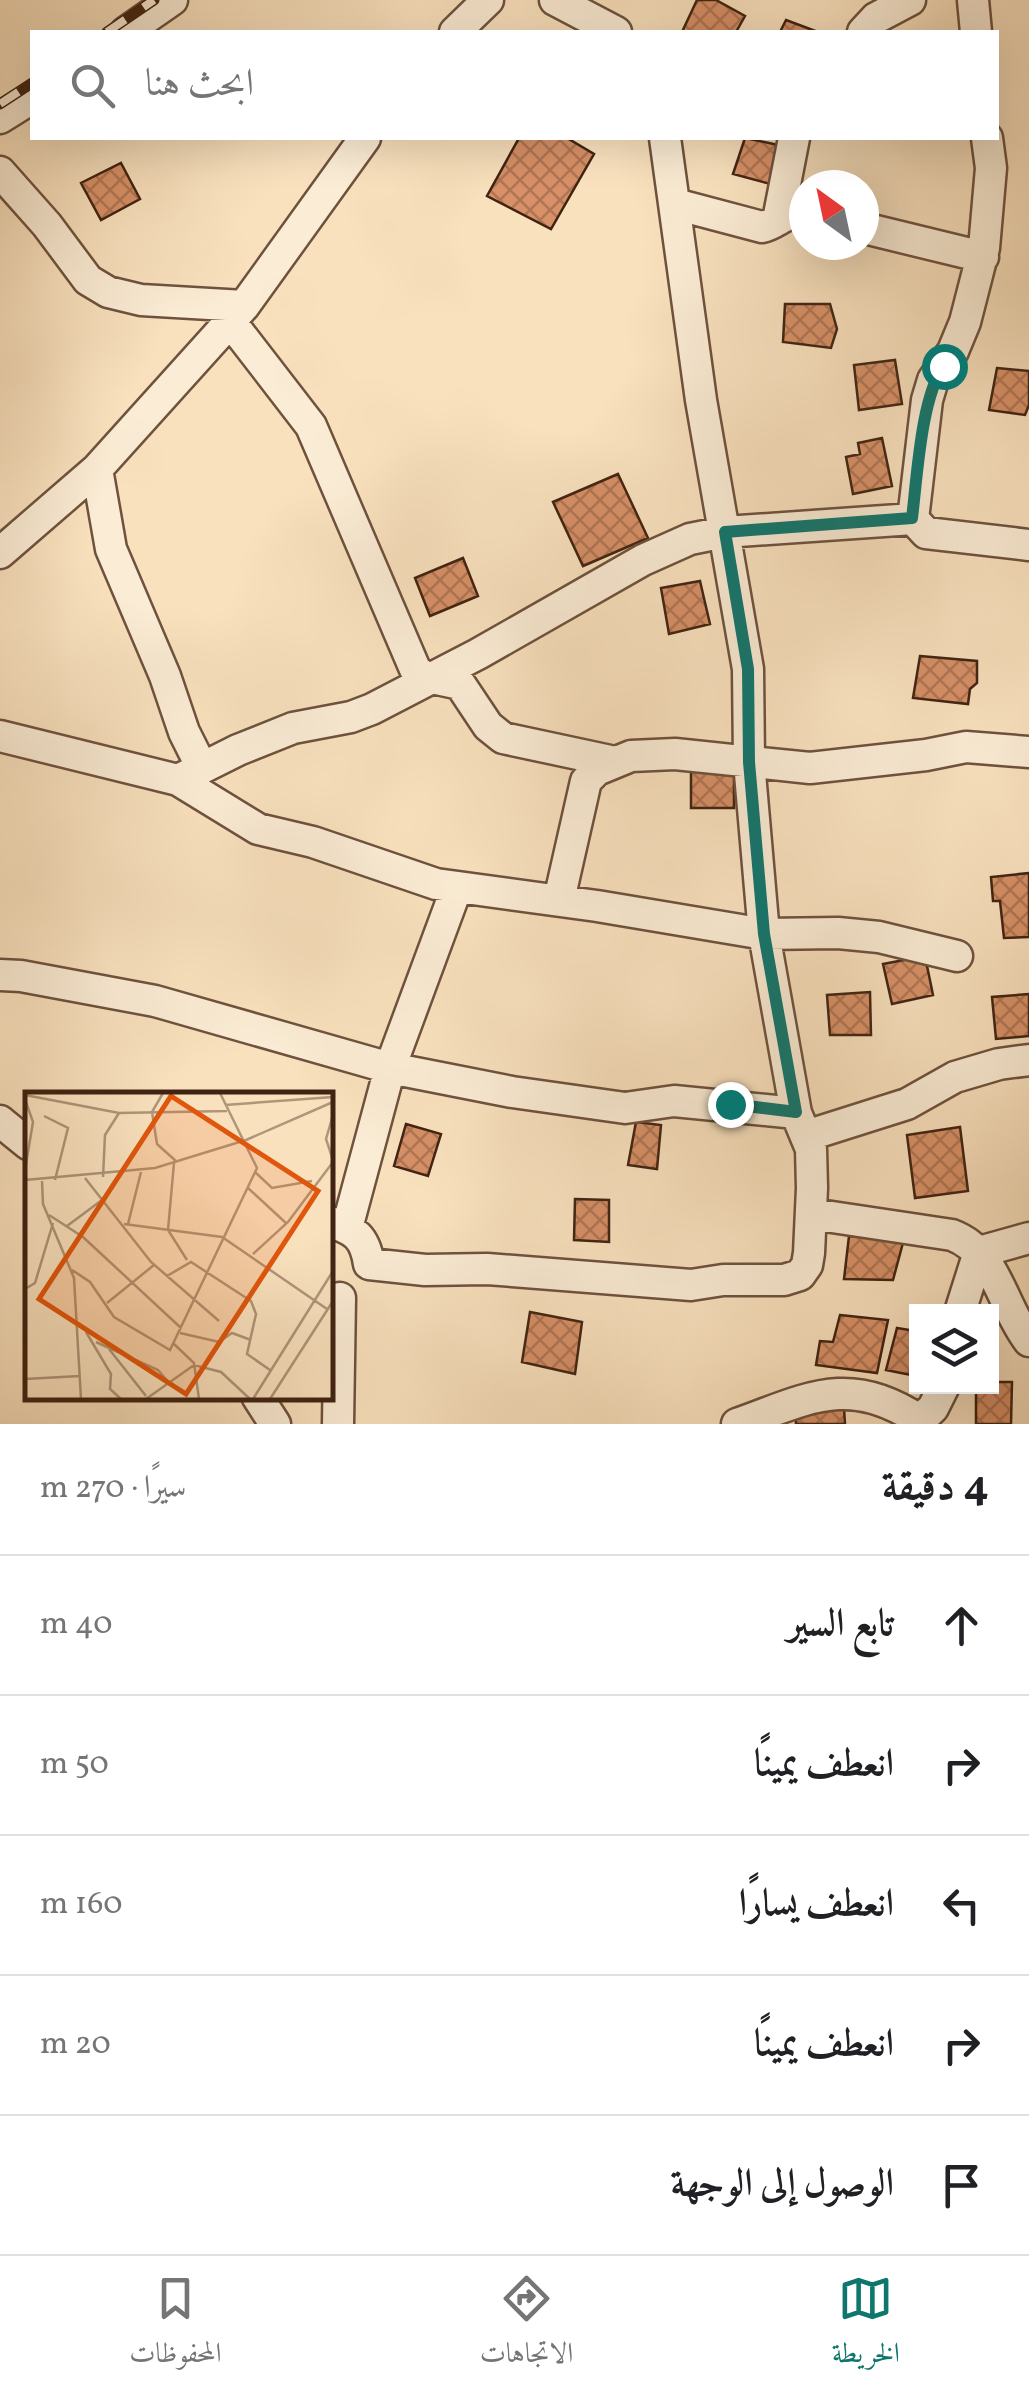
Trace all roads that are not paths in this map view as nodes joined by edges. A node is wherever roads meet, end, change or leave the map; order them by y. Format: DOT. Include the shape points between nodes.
graph roads {
  1 [pos="172,0"];
  2 [pos="488,0"];
  3 [pos="555,0"];
  4 [pos="910,0"];
  5 [pos="974,0"];
  6 [pos="129,30"];
  7 [pos="458,30"];
  8 [pos="612,30"];
  9 [pos="865,30"];
  10 [pos="976,30"];
  11 [pos="30,99"];
  12 [pos="0,118"];
  13 [pos="363,140"];
  14 [pos="665,140"];
  15 [pos="794,140"];
  16 [pos="987,140"];
  17 [pos="793,170"];
  18 [pos="0,172"];
  19 [pos="674,204"];
  20 [pos="789,217"];
  21 [pos="879,232"];
  22 [pos="982,257"];
  23 [pos="237,314"];
  24 [pos="97,468"];
  25 [pos="912,518"];
  26 [pos="725,532"];
  27 [pos="1029,545"];
  28 [pos="0,554"];
  29 [pos="430,678"];
  30 [pos="0,736"];
  31 [pos="1029,752"];
  32 [pos="615,762"];
  33 [pos="749,762"];
  34 [pos="190,774"];
  35 [pos="457,887"];
  36 [pos="559,900"];
  37 [pos="764,934"];
  38 [pos="957,956"];
  39 [pos="0,975"];
  40 [pos="1029,1060"];
  41 [pos="390,1068"];
  42 [pos="0,1120"];
  43 [pos="801,1124"];
  44 [pos="25,1141"];
  45 [pos="812,1214"];
  46 [pos="339,1225"];
  47 [pos="1029,1238"];
  48 [pos="978,1252"];
  49 [pos="370,1264"];
  50 [pos="335,1301"];
  51 [pos="962,1304"];
  52 [pos="1029,1340"];
  53 [pos="940,1394"];
  54 [pos="259,1399"];
  55 [pos="918,1422"];
  56 [pos="275,1424"];
  57 [pos="338,1424"];
  58 [pos="737,1424"];
  1 -- 6 [label="street"];
  2 -- 7 [label="street"];
  3 -- 8 [label="street"];
  4 -- 9 [label="street"];
  5 -- 10 [label="street"];
  11 -- 12 [label="street"];
  13 -- 23 [label="street"];
  14 -- 19 [label="street"];
  15 -- 17 [label="street"];
  16 -- 22 [label="street" via="990,189"];
  18 -- 23 [label="street" via="88,280 108,292"];
  19 -- 20 [label="street" via="762,227"];
  19 -- 26 [label="street"];
  21 -- 22 [label="street"];
  22 -- 25 [label="street" via="965,322 927,400"];
  23 -- 24 [label="street"];
  23 -- 29 [label="street" via="310,426 415,669"];
  24 -- 28 [label="street"];
  24 -- 34 [label="street" via="111,549 165,676"];
  25 -- 26 [label="street"];
  25 -- 27 [label="street" via="926,533"];
  26 -- 29 [label="street" via="643,560"];
  26 -- 33 [label="street" via="748,669"];
  29 -- 32 [label="street" via="460,684 503,738"];
  29 -- 34 [label="street" via="372,709 292,728"];
  30 -- 34 [label="street"];
  31 -- 33 [label="street" via="966,747 810,768"];
  32 -- 33 [label="street" via="675,754"];
  32 -- 36 [label="street" via="586,781"];
  33 -- 37 [label="street"];
  34 -- 35 [label="street" via="258,829"];
  35 -- 36 [label="street"];
  35 -- 41 [label="street"];
  36 -- 37 [label="street"];
  37 -- 38 [label="street" via="852,934"];
  37 -- 43 [label="street"];
  39 -- 41 [label="street" via="156,1001"];
  40 -- 43 [label="street" via="955,1077 907,1104"];
  41 -- 43 [label="street" via="626,1108 674,1101"];
  41 -- 46 [label="street"];
  42 -- 44 [label="street"];
  43 -- 45 [label="street" via="811,1148"];
  45 -- 48 [label="street" via="952,1235"];
  45 -- 49 [label="street" via="807,1265 784,1280 692,1284"];
  46 -- 49 [label="street" via="354,1230"];
  47 -- 48 [label="street"];
  48 -- 51 [label="street"];
  48 -- 52 [label="street"];
  49 -- 50 [label="street"];
  50 -- 57 [label="street"];
  53 -- 55 [label="street"];
  54 -- 56 [label="street"];
  55 -- 58 [label="street" via="900,1407 868,1398 818,1394"];
}
